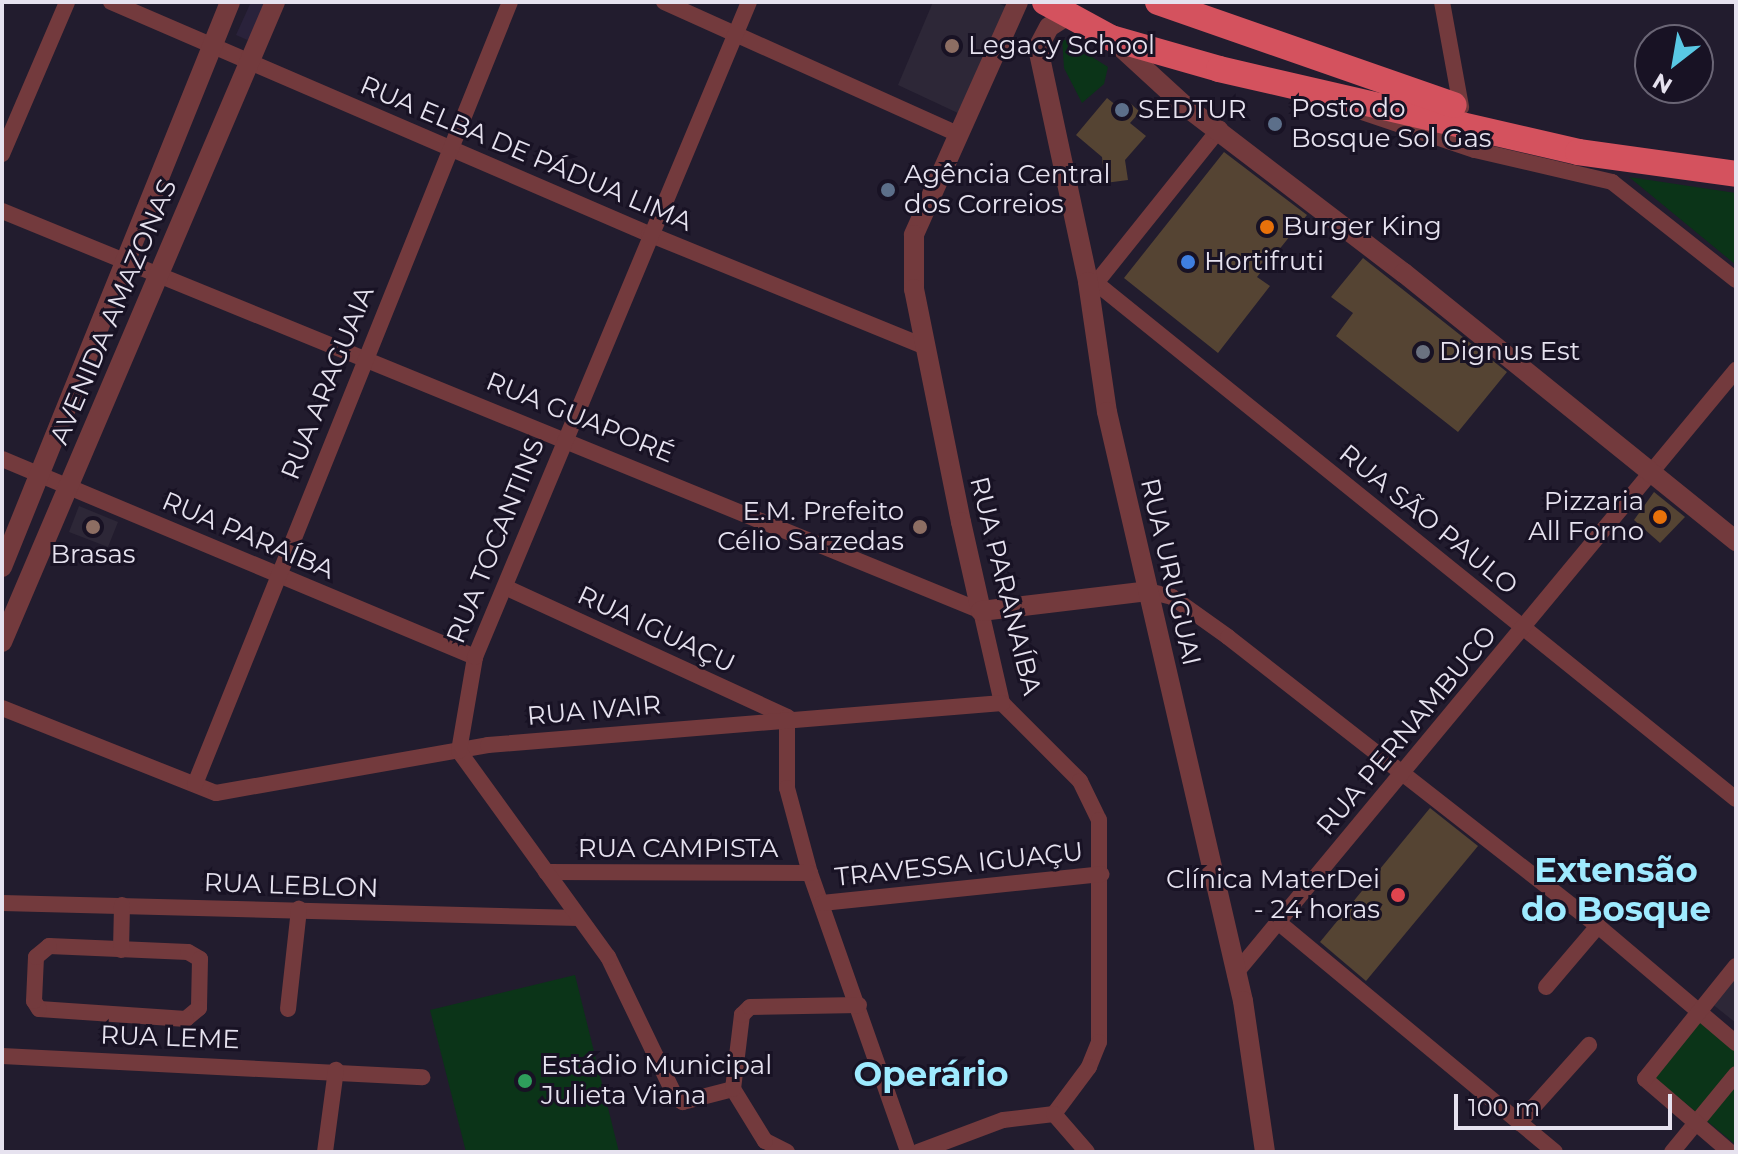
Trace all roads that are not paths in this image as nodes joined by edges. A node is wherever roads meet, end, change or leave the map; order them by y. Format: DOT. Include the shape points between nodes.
graph roads {
  1 [pos="67,2"];
  2 [pos="111,2"];
  3 [pos="230,2"];
  4 [pos="275,2"];
  5 [pos="510,2"];
  6 [pos="664,2"];
  7 [pos="749,2"];
  8 [pos="1018,2"];
  9 [pos="1158,2"];
  10 [pos="1442,2"];
  11 [pos="1056,9"];
  12 [pos="1213,21"];
  13 [pos="737,33"];
  14 [pos="1111,38"];
  15 [pos="1003,40"];
  16 [pos="211,45"];
  17 [pos="1038,48"];
  18 [pos="250,62"];
  19 [pos="1219,69"];
  20 [pos="1328,91"];
  21 [pos="1461,107"];
  22 [pos="1220,128"];
  23 [pos="958,134"];
  24 [pos="447,148"];
  25 [pos="2,154"];
  26 [pos="1736,157"];
  27 [pos="1736,174"];
  28 [pos="2,211"];
  29 [pos="649,234"];
  30 [pos="124,264"];
  31 [pos="157,277"];
  32 [pos="1736,280"];
  33 [pos="1092,282"];
  34 [pos="924,346"];
  35 [pos="365,359"];
  36 [pos="1736,370"];
  37 [pos="563,438"];
  38 [pos="2,459"];
  39 [pos="1652,472"];
  40 [pos="40,474"];
  41 [pos="69,486"];
  42 [pos="1736,541"];
  43 [pos="2,567"];
  44 [pos="275,575"];
  45 [pos="505,587"];
  46 [pos="1148,591"];
  47 [pos="981,611"];
  48 [pos="1525,630"];
  49 [pos="2,642"];
  50 [pos="475,657"];
  51 [pos="1002,703"];
  52 [pos="2,708"];
  53 [pos="787,717"];
  54 [pos="459,751"];
  55 [pos="1403,773"];
  56 [pos="195,784"];
  57 [pos="1736,799"];
  58 [pos="546,872"];
  59 [pos="810,873"];
  60 [pos="1101,874"];
  61 [pos="2,903"];
  62 [pos="822,903"];
  63 [pos="122,905"];
  64 [pos="299,909"];
  65 [pos="579,918"];
  66 [pos="1278,922"];
  67 [pos="1598,926"];
  68 [pos="121,950"];
  69 [pos="1736,966"];
  70 [pos="1235,974"];
  71 [pos="1546,987"];
  72 [pos="859,1005"];
  73 [pos="288,1009"];
  74 [pos="1698,1012"];
  75 [pos="1736,1043"];
  76 [pos="1589,1045"];
  77 [pos="2,1056"];
  78 [pos="336,1070"];
  79 [pos="1736,1074"];
  80 [pos="422,1077"];
  81 [pos="733,1089"];
  82 [pos="1054,1114"];
  83 [pos="1519,1123"];
  84 [pos="1695,1124"];
  85 [pos="961,1145"];
  86 [pos="325,1152"];
  87 [pos="787,1152"];
  88 [pos="908,1152"];
  89 [pos="918,1152"];
  90 [pos="1087,1152"];
  91 [pos="1265,1152"];
  92 [pos="1555,1152"];
  93 [pos="1672,1152"];
  94 [pos="1730,1152"];
  1 -- 25 [label="street"];
  2 -- 16 [label="street, RUA ELBA DE PÁDUA LIMA"];
  3 -- 16 [label="street, AVENIDA AMAZONAS"];
  4 -- 18 [label="street, AVENIDA AMAZONAS"];
  5 -- 24 [label="street, RUA ARAGUAIA"];
  6 -- 13 [label="street"];
  7 -- 13 [label="street, RUA TOCANTINS"];
  8 -- 15 [label="street, RUA PARANAÍBA"];
  9 -- 12 [label="highway"];
  10 -- 21 [label="street"];
  11 -- 14 [label="highway"];
  11 -- 17 [label="street"];
  12 -- 19 [label="highway" via="1235,46"];
  12 -- 21 [label="highway"];
  13 -- 23 [label="street"];
  13 -- 29 [label="street, RUA TOCANTINS"];
  14 -- 19 [label="highway"];
  14 -- 22 [label="street" via="1164,89"];
  15 -- 17 [label="street" via="1026,37"];
  15 -- 23 [label="street, RUA PARANAÍBA"];
  16 -- 18 [label="street, RUA ELBA DE PÁDUA LIMA"];
  16 -- 30 [label="street, AVENIDA AMAZONAS"];
  17 -- 33 [label="street, RUA URUGUAI"];
  18 -- 24 [label="street, RUA ELBA DE PÁDUA LIMA"];
  18 -- 31 [label="street, AVENIDA AMAZONAS"];
  19 -- 20 [label="highway"];
  20 -- 27 [label="highway" via="1578,152"];
  20 -- 32 [label="street" via="1363,116 1622,187"];
  21 -- 26 [label="highway" via="1612,140"];
  22 -- 33 [label="street"];
  22 -- 39 [label="street"];
  23 -- 34 [label="street, RUA PARANAÍBA" via="914,235 911,260"];
  24 -- 29 [label="street, RUA ELBA DE PÁDUA LIMA"];
  24 -- 35 [label="street, RUA ARAGUAIA"];
  28 -- 30 [label="street, RUA GUAPORÉ"];
  29 -- 34 [label="street, RUA ELBA DE PÁDUA LIMA"];
  29 -- 37 [label="street, RUA TOCANTINS"];
  30 -- 31 [label="street, RUA GUAPORÉ"];
  30 -- 40 [label="street, AVENIDA AMAZONAS"];
  31 -- 35 [label="street, RUA GUAPORÉ"];
  31 -- 41 [label="street, AVENIDA AMAZONAS"];
  33 -- 46 [label="street, RUA URUGUAI" via="1107,412"];
  33 -- 48 [label="street, RUA SÃO PAULO"];
  34 -- 47 [label="street, RUA PARANAÍBA"];
  35 -- 37 [label="street, RUA GUAPORÉ"];
  35 -- 44 [label="street, RUA ARAGUAIA"];
  36 -- 39 [label="street, RUA PERNAMBUCO"];
  37 -- 45 [label="street, RUA TOCANTINS"];
  37 -- 47 [label="street, RUA GUAPORÉ"];
  38 -- 40 [label="street, RUA PARAÍBA"];
  39 -- 42 [label="street"];
  39 -- 48 [label="street, RUA PERNAMBUCO"];
  40 -- 41 [label="street, RUA PARAÍBA"];
  40 -- 43 [label="street, AVENIDA AMAZONAS"];
  41 -- 44 [label="street, RUA PARAÍBA"];
  41 -- 49 [label="street, AVENIDA AMAZONAS"];
  44 -- 50 [label="street, RUA PARAÍBA"];
  44 -- 56 [label="street, RUA ARAGUAIA"];
  45 -- 50 [label="street, RUA TOCANTINS"];
  45 -- 53 [label="street, RUA IGUAÇU"];
  46 -- 47 [label="street, RUA GUAPORÉ"];
  46 -- 55 [label="street" via="1172,597"];
  46 -- 70 [label="street, RUA URUGUAI"];
  47 -- 51 [label="street, RUA PARANAÍBA"];
  48 -- 55 [label="street, RUA PERNAMBUCO"];
  48 -- 57 [label="street, RUA SÃO PAULO"];
  50 -- 54 [label="street, RUA TOCANTINS"];
  51 -- 53 [label="street, RUA IVAIR"];
  51 -- 60 [label="street, RUA PARANAÍBA" via="1080,781 1093,801"];
  52 -- 56 [label="street, RUA IVAIR"];
  53 -- 54 [label="street, RUA IVAIR"];
  53 -- 59 [label="street" via="787,788"];
  54 -- 56 [label="street, RUA IVAIR" via="216,793"];
  54 -- 58 [label="street"];
  55 -- 66 [label="street, RUA PERNAMBUCO"];
  55 -- 67 [label="street"];
  58 -- 59 [label="street, RUA CAMPISTA"];
  58 -- 65 [label="street"];
  59 -- 62 [label="street"];
  60 -- 62 [label="street, TRAVESSA IGUAÇU"];
  60 -- 82 [label="street, RUA PARANAÍBA" via="1099,1042 1089,1067"];
  61 -- 63 [label="street, RUA LEBLON"];
  62 -- 72 [label="street"];
  63 -- 64 [label="street, RUA LEBLON"];
  63 -- 68 [label="street"];
  64 -- 65 [label="street, RUA LEBLON"];
  64 -- 73 [label="street"];
  65 -- 81 [label="street" via="629,993 676,1098 683,1102"];
  66 -- 70 [label="street, RUA PERNAMBUCO"];
  66 -- 83 [label="street"];
  67 -- 71 [label="street"];
  67 -- 74 [label="street"];
  68 -- 68 [label="street" via="194,954 201,967 194,1015 39,1009 34,1001 40,949"];
  69 -- 74 [label="street"];
  70 -- 91 [label="street, RUA URUGUAI"];
  72 -- 81 [label="street" via="750,1007 742,1015"];
  72 -- 88 [label="street"];
  74 -- 75 [label="street"];
  74 -- 84 [label="street" via="1645,1079"];
  76 -- 83 [label="street"];
  77 -- 78 [label="street, RUA LEME"];
  78 -- 80 [label="street, RUA LEME"];
  78 -- 86 [label="street"];
  79 -- 84 [label="street"];
  81 -- 87 [label="street" via="765,1141"];
  82 -- 85 [label="street" via="1003,1120"];
  82 -- 90 [label="street"];
  83 -- 92 [label="street"];
  84 -- 93 [label="street"];
  84 -- 94 [label="street"];
  85 -- 89 [label="street"];
}
